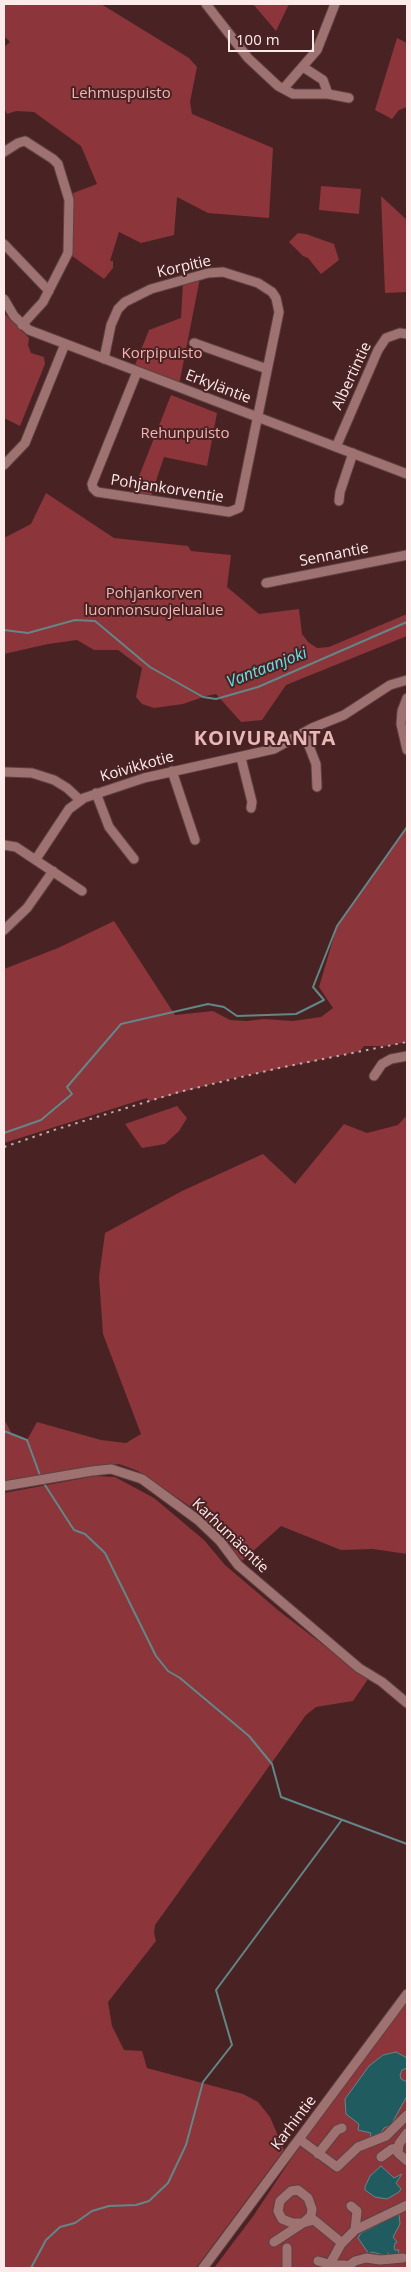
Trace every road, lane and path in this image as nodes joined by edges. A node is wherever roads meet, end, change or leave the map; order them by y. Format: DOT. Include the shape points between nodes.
graph roads {
  1 [pos="206,4"];
  2 [pos="335,4"];
  3 [pos="303,68"];
  4 [pos="284,88"];
  5 [pos="328,94"];
  6 [pos="348,98"];
  7 [pos="4,152"];
  8 [pos="4,244"];
  9 [pos="49,291"];
  10 [pos="4,299"];
  11 [pos="22,325"];
  12 [pos="407,334"];
  13 [pos="64,344"];
  14 [pos="194,344"];
  15 [pos="104,359"];
  16 [pos="267,369"];
  17 [pos="137,372"];
  18 [pos="258,417"];
  19 [pos="336,446"];
  20 [pos="353,453"];
  21 [pos="4,463"];
  22 [pos="407,474"];
  23 [pos="339,501"];
  24 [pos="407,555"];
  25 [pos="266,583"];
  26 [pos="407,680"];
  27 [pos="407,698"];
  28 [pos="304,733"];
  29 [pos="407,750"];
  30 [pos="241,758"];
  31 [pos="172,771"];
  32 [pos="5,772"];
  33 [pos="317,787"];
  34 [pos="96,793"];
  35 [pos="80,800"];
  36 [pos="251,808"];
  37 [pos="195,840"];
  38 [pos="4,845"];
  39 [pos="36,859"];
  40 [pos="134,859"];
  41 [pos="53,871"];
  42 [pos="82,891"];
  43 [pos="4,930"];
  44 [pos="407,1056"];
  45 [pos="374,1076"];
  46 [pos="4,1486"];
  47 [pos="407,1703"];
  48 [pos="407,1994"];
  49 [pos="404,2004"];
  50 [pos="407,2115"];
  51 [pos="342,2128"];
  52 [pos="407,2133"];
  53 [pos="299,2139"];
  54 [pos="398,2148"];
  55 [pos="318,2154"];
  56 [pos="381,2157"];
  57 [pos="407,2161"];
  58 [pos="407,2205"];
  59 [pos="351,2206"];
  60 [pos="355,2230"];
  61 [pos="274,2242"];
  62 [pos="342,2242"];
  63 [pos="287,2248"];
  64 [pos="403,2258"];
  65 [pos="318,2261"];
  66 [pos="330,2264"];
  67 [pos="203,2268"];
  68 [pos="287,2268"];
  69 [pos="348,2268"];
  1 -- 4 [label="street" via="260,72"];
  2 -- 3 [label="street" via="317,50"];
  3 -- 4 [label="street"];
  3 -- 5 [label="street" via="323,80"];
  4 -- 5 [label="street" via="294,94"];
  5 -- 6 [label="street"];
  7 -- 9 [label="street" via="21,141 29,142 57,162 64,183 69,200 68,253"];
  8 -- 9 [label="street"];
  9 -- 11 [label="street"];
  10 -- 11 [label="street"];
  11 -- 13 [label="street, Erkyläntie"];
  12 -- 19 [label="street, Albertintie" via="388,337 378,350"];
  13 -- 15 [label="street, Erkyläntie"];
  13 -- 21 [label="street" via="25,443"];
  14 -- 16 [label="street"];
  15 -- 16 [label="street, Korpitie" via="110,325 118,308 125,302 151,288 223,272 268,288 276,298 279,312"];
  15 -- 17 [label="street, Erkyläntie"];
  16 -- 18 [label="street, Korpitie"];
  17 -- 18 [label="street, Erkyläntie"];
  17 -- 18 [label="street, Pohjankorventie" via="92,484 97,492 234,511 240,506"];
  18 -- 19 [label="street, Erkyläntie"];
  19 -- 20 [label="street, Erkyläntie"];
  20 -- 22 [label="street, Erkyläntie"];
  20 -- 23 [label="street"];
  24 -- 25 [label="street, Sennantie"];
  26 -- 28 [label="street, Koivikkotie" via="390,685 344,715"];
  27 -- 29 [label="street" via="401,724"];
  28 -- 30 [label="street, Koivikkotie" via="274,749"];
  28 -- 33 [label="street" via="316,764"];
  30 -- 31 [label="street, Koivikkotie"];
  30 -- 36 [label="street"];
  31 -- 34 [label="street, Koivikkotie"];
  31 -- 37 [label="street"];
  32 -- 35 [label="street" via="54,780"];
  34 -- 35 [label="street, Koivikkotie"];
  34 -- 40 [label="street" via="110,827"];
  35 -- 39 [label="street, Koivikkotie" via="61,819"];
  38 -- 39 [label="street" via="16,847"];
  39 -- 41 [label="street"];
  41 -- 42 [label="street"];
  41 -- 43 [label="street" via="27,908"];
  44 -- 45 [label="street" via="382,1064"];
  46 -- 47 [label="street, Karhumäentie" via="111,1469 142,1479 198,1520 238,1565 359,1668"];
  48 -- 49 [label="street, Karhintie"];
  49 -- 53 [label="street, Karhintie"];
  50 -- 55 [label="street" via="386,2136 358,2148 337,2167"];
  51 -- 55 [label="street"];
  52 -- 54 [label="street"];
  53 -- 55 [label="street"];
  53 -- 67 [label="street, Karhintie"];
  54 -- 56 [label="street"];
  54 -- 57 [label="street" via="398,2153"];
  58 -- 60 [label="street"];
  59 -- 60 [label="street" via="357,2210"];
  60 -- 62 [label="street"];
  61 -- 62 [label="street" via="303,2223 314,2220"];
  62 -- 66 [label="street"];
  63 -- 68 [label="street"];
  64 -- 69 [label="street" via="366,2258 355,2261"];
  65 -- 66 [label="street"];
  66 -- 69 [label="street"];
}
